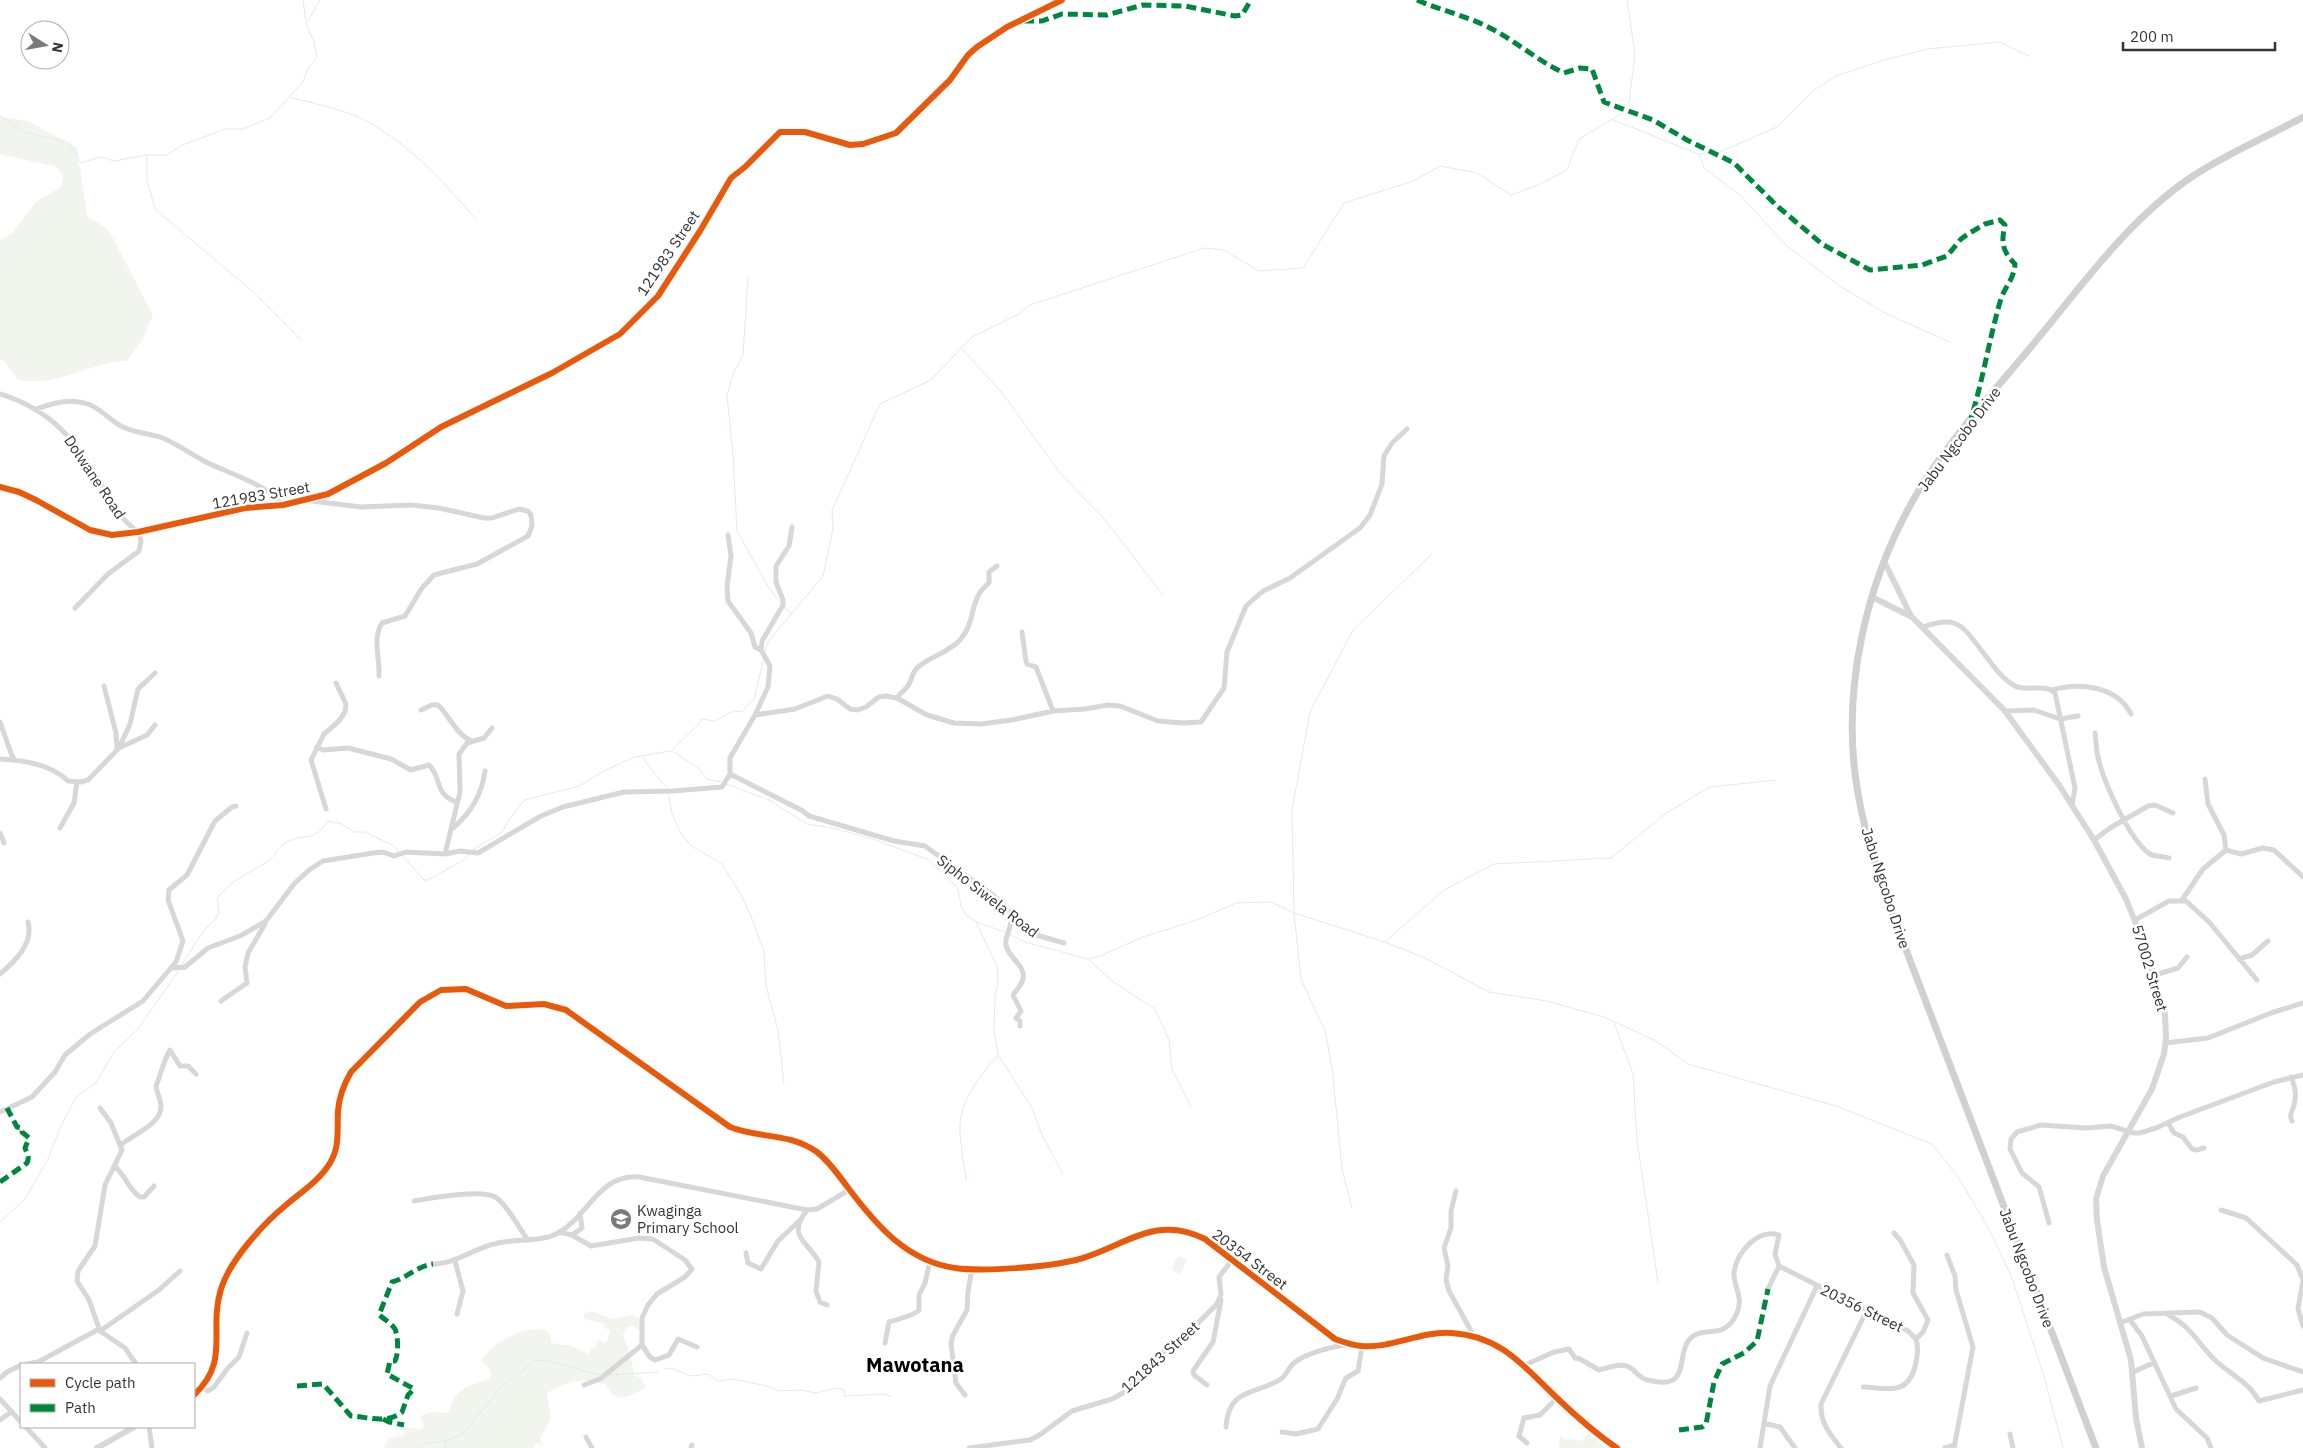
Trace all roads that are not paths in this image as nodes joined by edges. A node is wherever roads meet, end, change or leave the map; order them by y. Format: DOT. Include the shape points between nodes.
graph roads {
  1 [pos="1062,0"];
  2 [pos="2303,118"];
  3 [pos="0,394"];
  4 [pos="36,409"];
  5 [pos="1406,429"];
  6 [pos="0,488"];
  7 [pos="309,500"];
  8 [pos="283,506"];
  9 [pos="792,527"];
  10 [pos="138,532"];
  11 [pos="728,535"];
  12 [pos="1884,561"];
  13 [pos="997,566"];
  14 [pos="1872,597"];
  15 [pos="75,608"];
  16 [pos="1912,617"];
  17 [pos="1923,627"];
  18 [pos="1022,632"];
  19 [pos="764,655"];
  20 [pos="155,673"];
  21 [pos="379,676"];
  22 [pos="336,683"];
  23 [pos="104,686"];
  24 [pos="2052,690"];
  25 [pos="897,698"];
  26 [pos="421,710"];
  27 [pos="1053,711"];
  28 [pos="2005,711"];
  29 [pos="2131,714"];
  30 [pos="756,716"];
  31 [pos="2078,716"];
  32 [pos="2060,719"];
  33 [pos="0,722"];
  34 [pos="155,726"];
  35 [pos="492,728"];
  36 [pos="2095,733"];
  37 [pos="472,741"];
  38 [pos="316,747"];
  39 [pos="118,749"];
  40 [pos="0,759"];
  41 [pos="15,760"];
  42 [pos="485,771"];
  43 [pos="730,774"];
  44 [pos="2205,779"];
  45 [pos="77,782"];
  46 [pos="457,802"];
  47 [pos="2072,804"];
  48 [pos="236,806"];
  49 [pos="326,809"];
  50 [pos="2173,813"];
  51 [pos="2125,819"];
  52 [pos="60,828"];
  53 [pos="452,829"];
  54 [pos="0,833"];
  55 [pos="2094,840"];
  56 [pos="4,843"];
  57 [pos="2226,850"];
  58 [pos="444,854"];
  59 [pos="2169,858"];
  60 [pos="2303,877"];
  61 [pos="2182,900"];
  62 [pos="1010,912"];
  63 [pos="2135,920"];
  64 [pos="266,921"];
  65 [pos="28,922"];
  66 [pos="2268,942"];
  67 [pos="1064,943"];
  68 [pos="2187,957"];
  69 [pos="2239,959"];
  70 [pos="174,968"];
  71 [pos="0,974"];
  72 [pos="2155,976"];
  73 [pos="2257,980"];
  74 [pos="221,1001"];
  75 [pos="2303,1004"];
  76 [pos="1020,1026"];
  77 [pos="2165,1043"];
  78 [pos="196,1074"];
  79 [pos="2303,1075"];
  80 [pos="2291,1077"];
  81 [pos="100,1108"];
  82 [pos="0,1112"];
  83 [pos="2292,1121"];
  84 [pos="2168,1123"];
  85 [pos="2128,1131"];
  86 [pos="121,1145"];
  87 [pos="2204,1148"];
  88 [pos="114,1166"];
  89 [pos="154,1186"];
  90 [pos="849,1190"];
  91 [pos="1456,1191"];
  92 [pos="414,1201"];
  93 [pos="808,1210"];
  94 [pos="2221,1210"];
  95 [pos="580,1213"];
  96 [pos="801,1219"];
  97 [pos="2049,1222"];
  98 [pos="559,1232"];
  99 [pos="1894,1233"];
  100 [pos="572,1235"];
  101 [pos="527,1239"];
  102 [pos="746,1253"];
  103 [pos="1947,1255"];
  104 [pos="455,1260"];
  105 [pos="1232,1260"];
  106 [pos="930,1261"];
  107 [pos="433,1264"];
  108 [pos="1779,1266"];
  109 [pos="972,1269"];
  110 [pos="180,1271"];
  111 [pos="1817,1286"];
  112 [pos="1768,1289"];
  113 [pos="1220,1297"];
  114 [pos="827,1306"];
  115 [pos="1867,1310"];
  116 [pos="2164,1313"];
  117 [pos="457,1314"];
  118 [pos="2130,1320"];
  119 [pos="2120,1323"];
  120 [pos="2303,1326"];
  121 [pos="100,1330"];
  122 [pos="247,1333"];
  123 [pos="1474,1336"];
  124 [pos="1916,1339"];
  125 [pos="886,1343"];
  126 [pos="1348,1344"];
  127 [pos="642,1345"];
  128 [pos="1362,1346"];
  129 [pos="697,1347"];
  130 [pos="33,1363"];
  131 [pos="135,1363"];
  132 [pos="2153,1363"];
  133 [pos="1525,1365"];
  134 [pos="20,1366"];
  135 [pos="2133,1372"];
  136 [pos="2303,1372"];
  137 [pos="0,1378"];
  138 [pos="584,1385"];
  139 [pos="1207,1385"];
  140 [pos="1863,1387"];
  141 [pos="201,1388"];
  142 [pos="2196,1388"];
  143 [pos="2303,1390"];
  144 [pos="195,1394"];
  145 [pos="965,1395"];
  146 [pos="2172,1396"];
  147 [pos="1557,1398"];
  148 [pos="0,1399"];
  149 [pos="12,1412"];
  150 [pos="0,1420"];
  151 [pos="20,1421"];
  152 [pos="1764,1423"];
  153 [pos="1226,1427"];
  154 [pos="27,1428"];
  155 [pos="133,1428"];
  156 [pos="149,1428"];
  157 [pos="1282,1432"];
  158 [pos="2010,1434"];
  159 [pos="586,1437"];
  160 [pos="1527,1443"];
  161 [pos="106,1446"];
  162 [pos="1954,1447"];
  163 [pos="44,1448"];
  164 [pos="97,1448"];
  165 [pos="152,1448"];
  166 [pos="592,1448"];
  167 [pos="969,1448"];
  168 [pos="1617,1448"];
  169 [pos="1760,1448"];
  170 [pos="1795,1448"];
  171 [pos="1841,1448"];
  172 [pos="1945,1448"];
  173 [pos="2013,1448"];
  174 [pos="2096,1448"];
  175 [pos="2142,1448"];
  176 [pos="2211,1448"];
  1 -- 7 [label="street, 121983 Street" via="977,46 950,80 890,136 850,145 805,132 780,132 731,178 658,296 620,334 552,373 442,427 338,489"];
  2 -- 12 [label="main road, Jabu Ngcobo Drive" via="2189,178 2130,231 1946,451 1906,514"];
  3 -- 4 [label="street, Dolwane Road"];
  4 -- 8 [label="street" via="60,402 88,404 133,432 162,438 254,485 276,497"];
  4 -- 10 [label="street, Dolwane Road" via="73,440 119,515"];
  5 -- 27 [label="street" via="1384,456 1381,488 1370,515 1360,528 1290,578 1263,591 1246,606 1228,652 1224,688 1201,722 1158,721 1113,705"];
  6 -- 10 [label="street, 121983 Street" via="36,500 97,533"];
  7 -- 8 [label="street, 121983 Street"];
  7 -- 21 [label="street" via="361,507 411,505 484,518 519,509 531,515 532,526 528,536 477,564 434,575 405,616 382,623 376,638"];
  8 -- 10 [label="street, 121983 Street" via="245,508"];
  9 -- 19 [label="street" via="789,546 776,566 776,582 783,604 762,640"];
  10 -- 15 [label="street" via="140,551 108,574"];
  11 -- 19 [label="street" via="731,556 726,586 728,601 751,633 755,647"];
  12 -- 14 [label="main road, Jabu Ngcobo Drive"];
  12 -- 16 [label="street"];
  13 -- 25 [label="street" via="989,572 989,583 976,597 965,632 942,654 916,668 907,688"];
  14 -- 16 [label="street, 57002 Street"];
  14 -- 174 [label="main road, Jabu Ngcobo Drive" via="1860,648 1854,705 1856,778 1868,842 1892,913"];
  16 -- 17 [label="street, 57002 Street"];
  17 -- 24 [label="street" via="1943,623 1957,625 1968,634 1995,670 2011,683 2023,689"];
  17 -- 28 [label="street, 57002 Street"];
  18 -- 27 [label="street" via="1027,664 1036,667"];
  19 -- 30 [label="street" via="770,666 768,687"];
  20 -- 39 [label="street" via="138,689 130,724"];
  22 -- 38 [label="street" via="346,704 345,712"];
  23 -- 39 [label="street"];
  24 -- 29 [label="street" via="2071,685 2087,686 2122,700"];
  24 -- 32 [label="street"];
  25 -- 27 [label="street" via="926,715 954,723 996,722"];
  25 -- 30 [label="street" via="879,696 866,707 853,710 837,699 824,696 795,709"];
  26 -- 37 [label="street" via="438,705 453,725"];
  28 -- 32 [label="street" via="2034,710"];
  28 -- 47 [label="street, 57002 Street"];
  30 -- 43 [label="street" via="730,758"];
  31 -- 32 [label="street"];
  32 -- 47 [label="street" via="2075,788"];
  33 -- 41 [label="street"];
  34 -- 39 [label="street" via="147,735"];
  35 -- 37 [label="street" via="484,738"];
  36 -- 51 [label="street" via="2104,775"];
  37 -- 46 [label="street" via="459,754"];
  38 -- 46 [label="street" via="322,750 348,748 391,759 411,770 429,765 440,789"];
  38 -- 49 [label="street" via="312,764"];
  39 -- 45 [label="street" via="88,780"];
  40 -- 41 [label="street"];
  41 -- 45 [label="street" via="46,767 62,774 68,781"];
  42 -- 53 [label="street" via="476,800"];
  43 -- 58 [label="street" via="725,784 707,790 624,792 563,807 474,853"];
  43 -- 62 [label="street, Sipho Siwela Road" via="809,816 894,841 925,846 983,887"];
  44 -- 57 [label="street" via="2208,804 2224,835"];
  45 -- 52 [label="street" via="74,803"];
  46 -- 53 [label="street"];
  47 -- 55 [label="street, 57002 Street"];
  48 -- 70 [label="street" via="215,821 188,875 169,890 168,900 183,941"];
  50 -- 51 [label="street" via="2152,805"];
  51 -- 55 [label="street"];
  51 -- 59 [label="street" via="2136,840 2149,852"];
  53 -- 58 [label="street"];
  54 -- 56 [label="street"];
  55 -- 63 [label="street, 57002 Street"];
  57 -- 60 [label="street" via="2241,854 2263,848 2274,850"];
  57 -- 61 [label="street" via="2203,870"];
  58 -- 64 [label="street" via="406,852 394,856 373,852 318,864 294,884"];
  61 -- 63 [label="street" via="2169,902"];
  61 -- 69 [label="street" via="2191,904 2209,922"];
  62 -- 67 [label="street, Sipho Siwela Road" via="1038,938"];
  62 -- 76 [label="street" via="1012,921 1005,944 1023,973 1013,995 1021,1011 1016,1018"];
  63 -- 72 [label="street, 57002 Street"];
  64 -- 70 [label="street" via="240,936 208,948 185,967"];
  64 -- 74 [label="street" via="248,953 245,967 247,983"];
  65 -- 71 [label="street" via="29,931 20,954"];
  66 -- 69 [label="street"];
  68 -- 72 [label="street" via="2178,968"];
  69 -- 73 [label="street"];
  70 -- 82 [label="street" via="143,1001 90,1034 65,1055 32,1097"];
  72 -- 77 [label="street, 57002 Street" via="2165,1014"];
  75 -- 77 [label="street" via="2208,1038"];
  77 -- 85 [label="street, 57002 Street" via="2152,1089"];
  78 -- 86 [label="street" via="188,1066 180,1066 170,1050 156,1086 161,1105 159,1113 147,1128"];
  79 -- 80 [label="street"];
  80 -- 83 [label="street" via="2295,1088 2290,1115"];
  80 -- 84 [label="street"];
  81 -- 86 [label="street"];
  84 -- 85 [label="street" via="2140,1133"];
  84 -- 87 [label="street" via="2174,1133 2183,1137 2192,1148"];
  85 -- 97 [label="street" via="2111,1126 2041,1125 2023,1129 2014,1135 2010,1149 2022,1173 2039,1187"];
  85 -- 119 [label="street, 57002 Street" via="2100,1180 2096,1199 2104,1267"];
  86 -- 88 [label="street" via="121,1154"];
  88 -- 89 [label="street" via="140,1197"];
  88 -- 121 [label="street" via="103,1192 95,1246 77,1276 78,1286 89,1300"];
  90 -- 93 [label="street" via="817,1209"];
  90 -- 106 [label="street, 20354 Street" via="887,1234 906,1249"];
  90 -- 141 [label="street, 20354 Street" via="827,1161 811,1148 784,1137 730,1127 566,1010 544,1004 511,1007 470,990 441,990 420,1002 352,1072 340,1098 338,1142 329,1165 270,1220 227,1274 216,1311 215,1364"];
  91 -- 123 [label="street" via="1444,1248 1448,1266 1446,1280"];
  92 -- 101 [label="street" via="461,1194 494,1196"];
  93 -- 95 [label="street" via="631,1176 603,1187"];
  93 -- 96 [label="street"];
  94 -- 120 [label="street" via="2246,1218 2298,1265 2303,1280 2298,1309"];
  95 -- 98 [label="street"];
  95 -- 100 [label="street" via="582,1228"];
  96 -- 102 [label="street" via="778,1241 761,1269 748,1263"];
  96 -- 114 [label="street" via="800,1237 819,1262 817,1295"];
  98 -- 100 [label="street"];
  98 -- 101 [label="street"];
  99 -- 124 [label="street" via="1914,1266 1913,1293 1928,1320"];
  100 -- 127 [label="street" via="591,1246 639,1238 653,1239 666,1245 691,1266 685,1277 657,1294 648,1305 642,1318"];
  101 -- 104 [label="street" via="492,1244"];
  103 -- 162 [label="street" via="1973,1347"];
  104 -- 107 [label="street"];
  104 -- 117 [label="street" via="463,1291"];
  105 -- 109 [label="street, 20354 Street" via="1195,1234 1166,1228 1075,1260"];
  105 -- 113 [label="street" via="1219,1277"];
  105 -- 126 [label="street, 20354 Street" via="1335,1339"];
  106 -- 109 [label="street, 20354 Street"];
  106 -- 125 [label="street" via="919,1310 888,1322"];
  108 -- 111 [label="street, 20356 Street"];
  108 -- 112 [label="street"];
  108 -- 133 [label="street" via="1775,1254 1779,1235 1757,1238 1742,1251 1734,1273 1740,1297 1738,1312 1719,1332 1696,1334 1690,1339 1685,1347 1681,1372 1667,1382 1645,1379 1626,1366 1614,1365 1599,1370 1575,1358 1569,1349"];
  109 -- 145 [label="street" via="967,1310 951,1344 956,1383"];
  110 -- 121 [label="street" via="144,1301"];
  111 -- 115 [label="street, 20356 Street"];
  111 -- 152 [label="street" via="1774,1375"];
  113 -- 139 [label="street" via="1213,1342 1193,1371"];
  113 -- 167 [label="street, 121843 Street" via="1192,1330 1157,1357 1116,1397 1072,1411 1030,1440"];
  115 -- 124 [label="street, 20356 Street" via="1908,1331"];
  115 -- 171 [label="street" via="1821,1404 1825,1428"];
  116 -- 118 [label="street" via="2143,1314"];
  116 -- 136 [label="street" via="2195,1311 2205,1314 2226,1335 2256,1354"];
  116 -- 143 [label="street" via="2189,1328 2218,1363 2250,1387 2259,1401"];
  118 -- 119 [label="street"];
  118 -- 132 [label="street" via="2142,1336"];
  119 -- 135 [label="street, 57002 Street"];
  121 -- 130 [label="street"];
  121 -- 131 [label="street" via="125,1348"];
  122 -- 141 [label="street" via="239,1357 214,1387 208,1391"];
  123 -- 128 [label="street, 20354 Street" via="1434,1333"];
  123 -- 133 [label="street, 20354 Street" via="1503,1348"];
  124 -- 140 [label="street, 20356 Street" via="1917,1356 1907,1384 1899,1388"];
  126 -- 128 [label="street, 20354 Street"];
  126 -- 153 [label="street" via="1297,1361 1281,1378 1245,1393 1231,1406"];
  127 -- 129 [label="street" via="655,1360 672,1353 678,1339"];
  127 -- 138 [label="street" via="615,1368"];
  128 -- 157 [label="street" via="1358,1371 1346,1378 1318,1429 1296,1434"];
  132 -- 135 [label="street"];
  132 -- 146 [label="street"];
  133 -- 147 [label="street, 20354 Street"];
  134 -- 137 [label="street"];
  135 -- 175 [label="street, 57002 Street"];
  141 -- 144 [label="street, 20354 Street"];
  142 -- 146 [label="street"];
  146 -- 176 [label="street" via="2176,1410 2207,1438"];
  147 -- 160 [label="street" via="1540,1415 1524,1418 1519,1436"];
  147 -- 168 [label="street, 20354 Street"];
  148 -- 149 [label="street"];
  149 -- 150 [label="street"];
  149 -- 151 [label="street"];
  152 -- 169 [label="street"];
  152 -- 170 [label="street" via="1780,1427"];
  154 -- 163 [label="street"];
  155 -- 161 [label="street"];
  156 -- 165 [label="street"];
  158 -- 173 [label="street"];
  159 -- 166 [label="street"];
  161 -- 164 [label="street"];
  162 -- 172 [label="street"];
}
